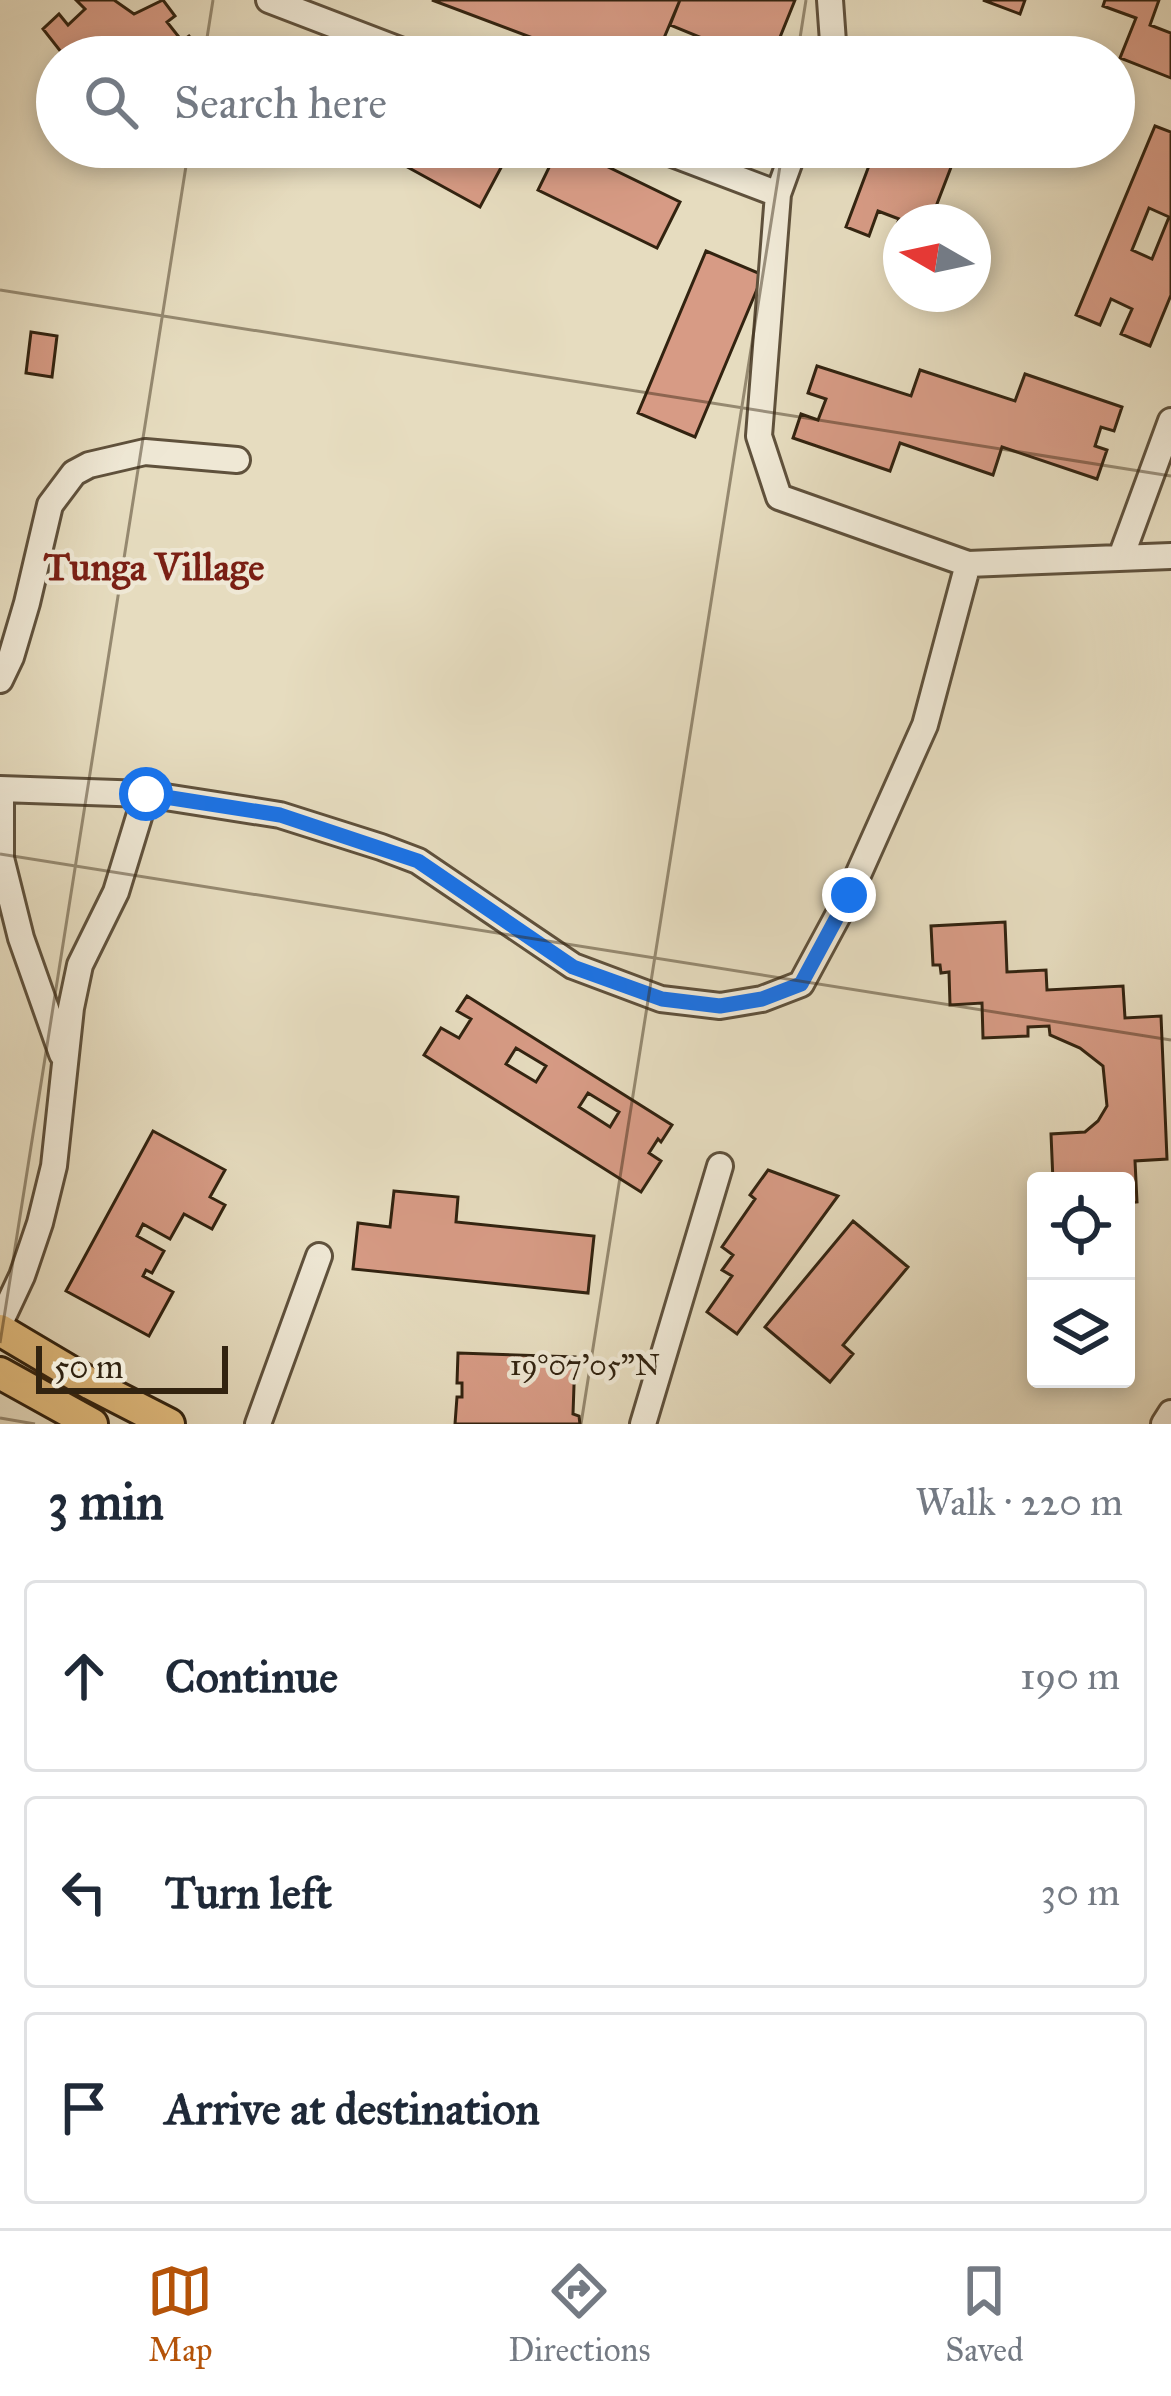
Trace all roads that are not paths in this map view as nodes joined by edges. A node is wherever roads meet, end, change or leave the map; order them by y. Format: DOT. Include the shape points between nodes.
graph roads {
  1 [pos="269,0"];
  2 [pos="830,0"];
  3 [pos="363,36"];
  4 [pos="833,36"];
  5 [pos="709,168"];
  6 [pos="787,168"];
  7 [pos="778,194"];
  8 [pos="1171,421"];
  9 [pos="237,460"];
  10 [pos="1171,556"];
  11 [pos="1121,557"];
  12 [pos="968,564"];
  13 [pos="0,680"];
  14 [pos="0,789"];
  15 [pos="146,794"];
  16 [pos="67,1066"];
  17 [pos="720,1166"];
  18 [pos="319,1256"];
  19 [pos="0,1326"];
  20 [pos="0,1373"];
  21 [pos="1171,1413"];
  22 [pos="267,1421"];
  23 [pos="92,1424"];
  24 [pos="169,1424"];
  25 [pos="643,1424"];
  26 [pos="1164,1424"];
  1 -- 3 [label="street"];
  2 -- 4 [label="street"];
  5 -- 7 [label="street"];
  6 -- 7 [label="street"];
  7 -- 12 [label="street" via="759,436 779,497"];
  8 -- 11 [label="street"];
  9 -- 13 [label="street" via="145,452 74,473 50,505"];
  10 -- 11 [label="street"];
  11 -- 12 [label="street"];
  12 -- 15 [label="street" via="925,725 849,895 801,984 762,999 720,1006 662,999 573,967 418,861 280,815"];
  14 -- 15 [label="street"];
  14 -- 16 [label="street" via="1,858"];
  15 -- 16 [label="street" via="116,892 80,965"];
  16 -- 19 [label="street" via="40,1223"];
  17 -- 25 [label="street"];
  18 -- 22 [label="street"];
  19 -- 24 [label="main road"];
  20 -- 23 [label="main road"];
  21 -- 26 [label="street"];
}
